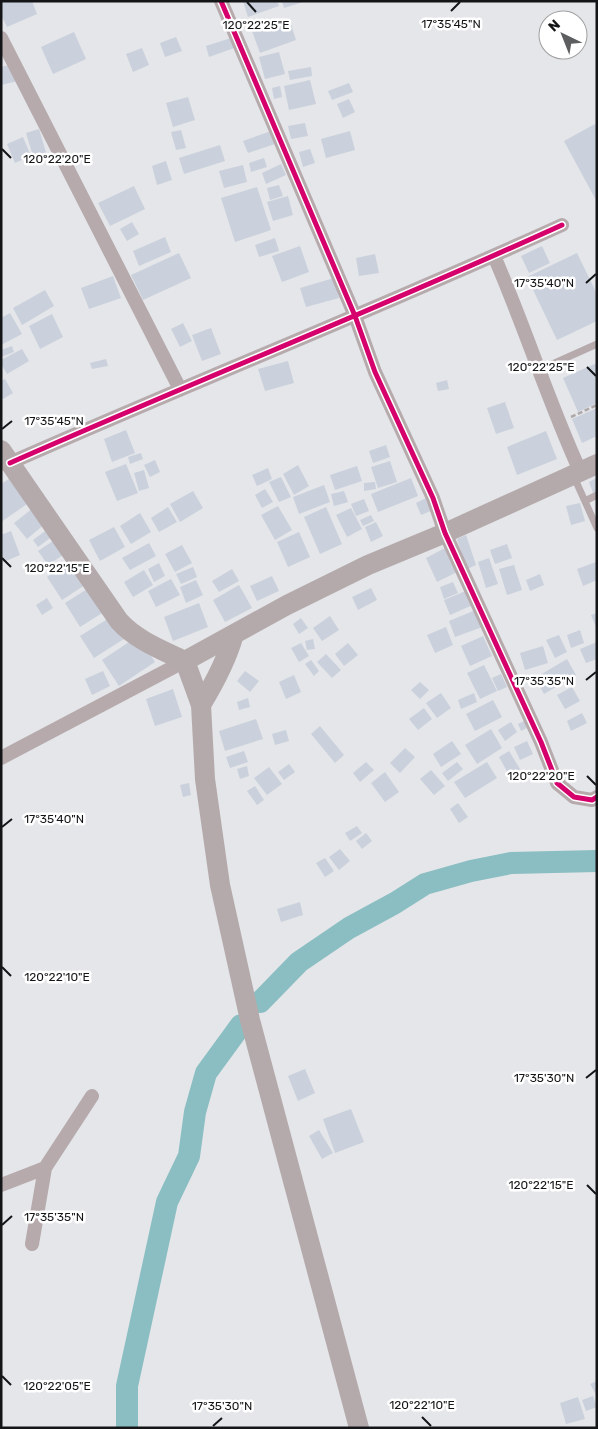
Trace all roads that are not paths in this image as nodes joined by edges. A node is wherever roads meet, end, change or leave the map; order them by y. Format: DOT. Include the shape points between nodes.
graph roads {
  1 [pos="220,1"];
  2 [pos="1,38"];
  3 [pos="562,225"];
  4 [pos="494,256"];
  5 [pos="355,316"];
  6 [pos="597,344"];
  7 [pos="539,370"];
  8 [pos="180,389"];
  9 [pos="6,457"];
  10 [pos="583,470"];
  11 [pos="597,495"];
  12 [pos="584,501"];
  13 [pos="597,528"];
  14 [pos="445,533"];
  15 [pos="234,634"];
  16 [pos="185,661"];
  17 [pos="201,705"];
  18 [pos="1,758"];
  19 [pos="597,797"];
  20 [pos="92,1096"];
  21 [pos="45,1168"];
  22 [pos="1,1185"];
  23 [pos="32,1244"];
  24 [pos="359,1428"];
  1 -- 5 [label="street"];
  2 -- 8 [label="street"];
  3 -- 4 [label="street"];
  4 -- 5 [label="street"];
  4 -- 7 [label="street"];
  5 -- 8 [label="street"];
  5 -- 14 [label="street" via="375,372 433,498"];
  6 -- 7 [label="lane"];
  7 -- 10 [label="street" via="558,422"];
  8 -- 9 [label="street"];
  9 -- 16 [label="main road" via="124,627"];
  10 -- 12 [label="lane"];
  10 -- 14 [label="main road"];
  11 -- 12 [label="lane"];
  12 -- 13 [label="lane"];
  14 -- 15 [label="main road" via="368,565"];
  14 -- 19 [label="street" via="557,783 574,797 592,800"];
  15 -- 16 [label="main road"];
  15 -- 17 [label="main road" via="222,670"];
  16 -- 17 [label="main road"];
  16 -- 18 [label="street"];
  17 -- 24 [label="main road" via="205,779 220,886 250,1020"];
  20 -- 21 [label="street"];
  21 -- 22 [label="street"];
  21 -- 23 [label="street"];
}
